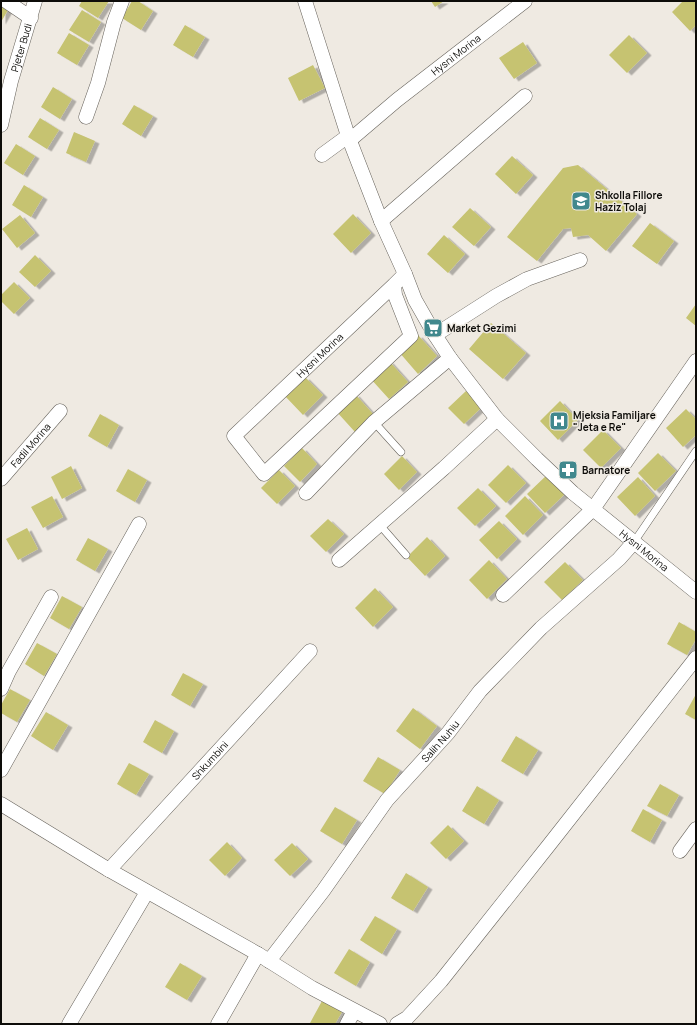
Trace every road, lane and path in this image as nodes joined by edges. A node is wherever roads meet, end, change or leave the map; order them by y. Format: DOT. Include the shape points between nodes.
graph roads {
  1 [pos="6,1"];
  2 [pos="35,1"];
  3 [pos="122,1"];
  4 [pos="305,1"];
  5 [pos="525,1"];
  6 [pos="31,18"];
  7 [pos="525,96"];
  8 [pos="86,117"];
  9 [pos="1,125"];
  10 [pos="349,138"];
  11 [pos="322,155"];
  12 [pos="381,221"];
  13 [pos="580,260"];
  14 [pos="405,274"];
  15 [pos="394,285"];
  16 [pos="435,335"];
  17 [pos="450,358"];
  18 [pos="696,361"];
  19 [pos="60,411"];
  20 [pos="497,419"];
  21 [pos="374,422"];
  22 [pos="696,451"];
  23 [pos="401,452"];
  24 [pos="1,479"];
  25 [pos="306,493"];
  26 [pos="593,509"];
  27 [pos="139,524"];
  28 [pos="379,524"];
  29 [pos="634,542"];
  30 [pos="406,555"];
  31 [pos="339,560"];
  32 [pos="696,592"];
  33 [pos="503,596"];
  34 [pos="51,597"];
  35 [pos="310,651"];
  36 [pos="696,658"];
  37 [pos="5,670"];
  38 [pos="1,689"];
  39 [pos="1,770"];
  40 [pos="1,804"];
  41 [pos="696,829"];
  42 [pos="680,851"];
  43 [pos="109,870"];
  44 [pos="147,892"];
  45 [pos="263,957"];
  46 [pos="354,1011"];
  47 [pos="69,1024"];
  48 [pos="218,1024"];
  49 [pos="347,1024"];
  50 [pos="380,1024"];
  51 [pos="397,1024"];
  1 -- 6 [label="street, Pjeter Budi"];
  2 -- 6 [label="street, Pjeter Budi"];
  3 -- 8 [label="street"];
  4 -- 10 [label="street, Hysni Morina"];
  5 -- 10 [label="street, Hysni Morina"];
  6 -- 9 [label="street, Pjeter Budi" via="11,81"];
  7 -- 12 [label="street"];
  10 -- 11 [label="street"];
  10 -- 12 [label="street, Hysni Morina"];
  12 -- 14 [label="street, Hysni Morina"];
  13 -- 16 [label="street" via="527,279"];
  14 -- 15 [label="street, Hysni Morina"];
  14 -- 16 [label="street, Hysni Morina" via="415,300"];
  15 -- 15 [label="street, Hysni Morina" via="234,436 264,474 410,336 395,295"];
  16 -- 17 [label="street, Hysni Morina"];
  17 -- 20 [label="street, Hysni Morina"];
  17 -- 21 [label="street"];
  18 -- 26 [label="street"];
  19 -- 24 [label="street, Fadil Morina"];
  20 -- 26 [label="street, Hysni Morina" via="573,493"];
  20 -- 28 [label="street"];
  21 -- 23 [label="lane"];
  21 -- 25 [label="street"];
  22 -- 29 [label="lane"];
  26 -- 29 [label="street, Hysni Morina"];
  26 -- 33 [label="street" via="550,559"];
  27 -- 39 [label="street"];
  28 -- 30 [label="lane"];
  28 -- 31 [label="street"];
  29 -- 32 [label="street, Hysni Morina"];
  29 -- 45 [label="street, Salih Nuhiu" via="619,559 541,628 480,691 448,733 387,800 323,891"];
  34 -- 37 [label="street"];
  35 -- 43 [label="street, Shkumbini"];
  36 -- 51 [label="street" via="441,981 407,1018"];
  37 -- 38 [label="street"];
  40 -- 43 [label="street"];
  41 -- 42 [label="street"];
  43 -- 44 [label="street"];
  44 -- 45 [label="street"];
  44 -- 47 [label="street"];
  45 -- 46 [label="street"];
  45 -- 48 [label="street"];
  46 -- 49 [label="street"];
  46 -- 50 [label="street"];
}
